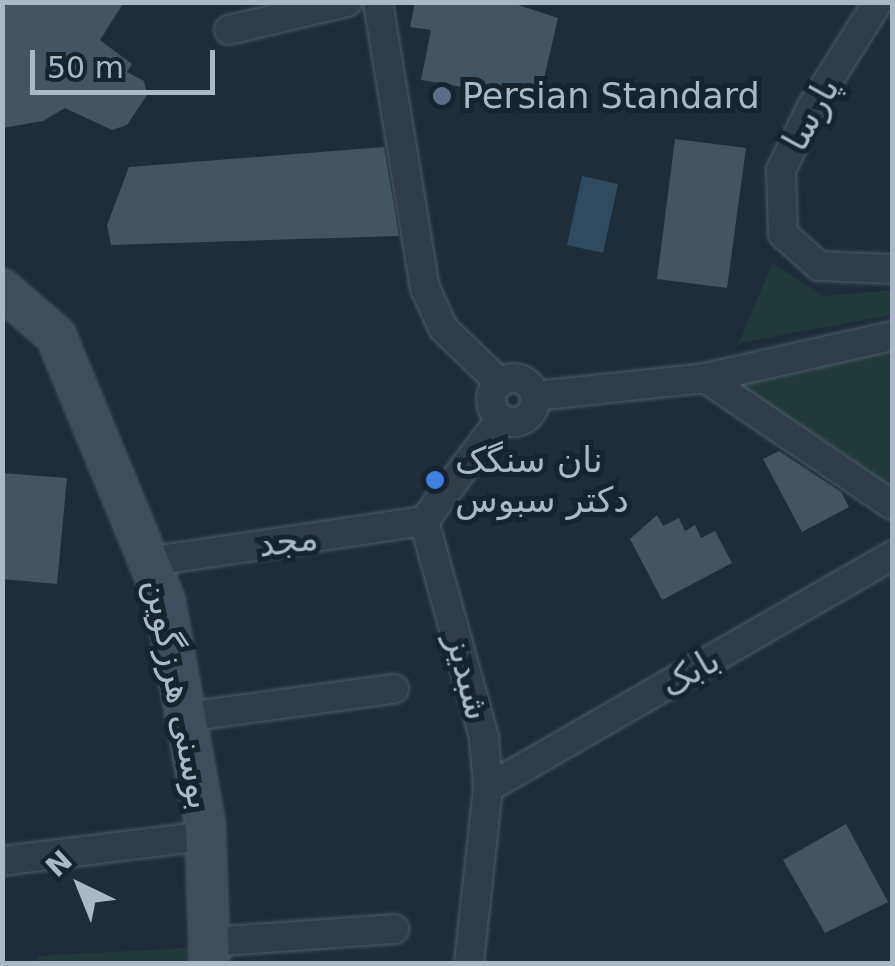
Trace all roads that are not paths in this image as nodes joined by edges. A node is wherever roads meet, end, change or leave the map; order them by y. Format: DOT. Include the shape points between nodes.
graph roads {
  1 [pos="347,2"];
  2 [pos="378,2"];
  3 [pos="878,2"];
  4 [pos="229,30"];
  5 [pos="892,269"];
  6 [pos="2,290"];
  7 [pos="892,336"];
  8 [pos="705,378"];
  9 [pos="500,384"];
  10 [pos="535,396"];
  11 [pos="501,419"];
  12 [pos="892,506"];
  13 [pos="424,521"];
  14 [pos="892,556"];
  15 [pos="153,561"];
  16 [pos="394,689"];
  17 [pos="186,717"];
  18 [pos="488,788"];
  19 [pos="206,836"];
  20 [pos="2,861"];
  21 [pos="396,928"];
  22 [pos="209,953"];
  23 [pos="470,964"];
  1 -- 4 [label="street"];
  2 -- 9 [label="street" via="424,288 442,328"];
  3 -- 5 [label="street, پارسا" via="781,170 783,234 820,266"];
  6 -- 15 [label="street, بوسنی هرزگوین" via="56,336"];
  7 -- 8 [label="street"];
  8 -- 10 [label="street"];
  8 -- 12 [label="street"];
  9 -- 10 [label="street" via="525,382"];
  9 -- 11 [label="street" via="492,397"];
  10 -- 11 [label="street" via="526,418"];
  11 -- 13 [label="street"];
  13 -- 15 [label="street, مجد"];
  13 -- 18 [label="street, شبدیز" via="484,738"];
  14 -- 18 [label="street, بابک"];
  15 -- 17 [label="street, بوسنی هرزگوین"];
  16 -- 17 [label="street"];
  17 -- 19 [label="street, بوسنی هرزگوین"];
  18 -- 23 [label="street, شبدیز"];
  19 -- 20 [label="street"];
  19 -- 22 [label="street, بوسنی هرزگوین"];
  21 -- 22 [label="street"];
}
